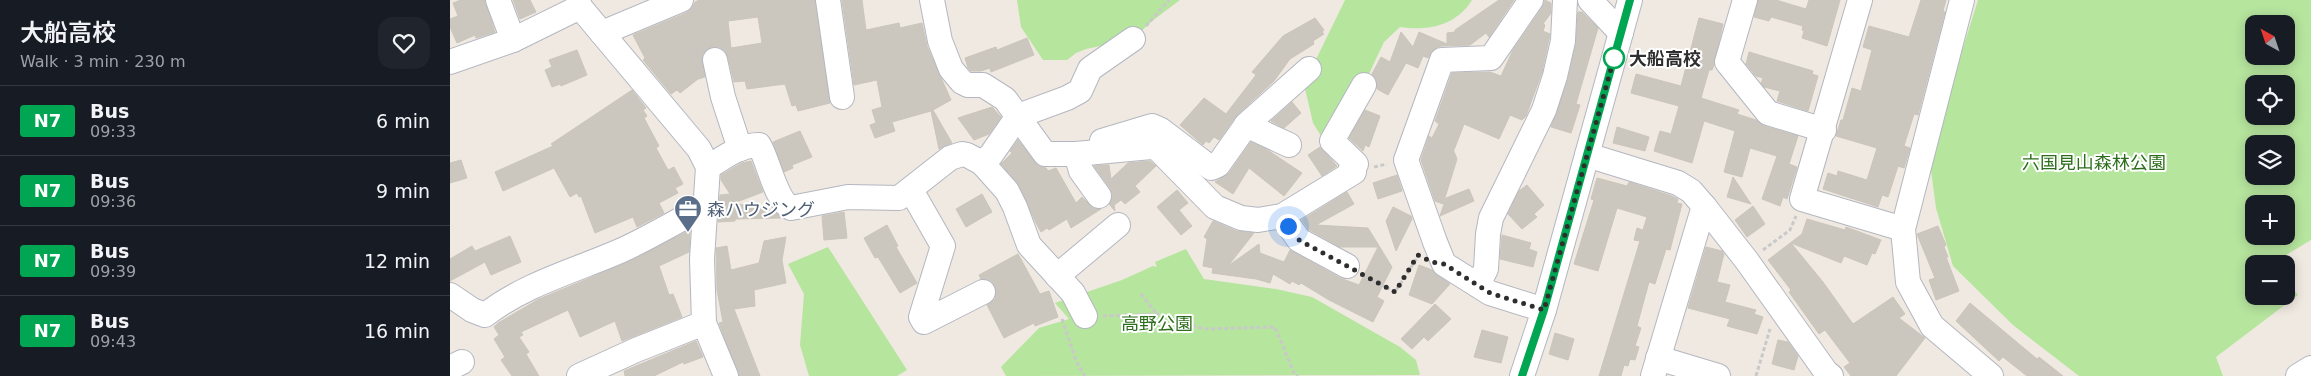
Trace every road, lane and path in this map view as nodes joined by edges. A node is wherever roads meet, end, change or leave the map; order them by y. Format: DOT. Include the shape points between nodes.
graph roads {
  1 [pos="498,0"];
  2 [pos="681,0"];
  3 [pos="828,0"];
  4 [pos="932,0"];
  5 [pos="1169,0"];
  6 [pos="1531,0"];
  7 [pos="1565,0"];
  8 [pos="1590,0"];
  9 [pos="1630,0"];
  10 [pos="1745,0"];
  11 [pos="1860,0"];
  12 [pos="1962,0"];
  13 [pos="578,4"];
  14 [pos="602,33"];
  15 [pos="1620,33"];
  16 [pos="1133,39"];
  17 [pos="513,40"];
  18 [pos="455,53"];
  19 [pos="715,60"];
  20 [pos="1309,68"];
  21 [pos="1364,85"];
  22 [pos="842,97"];
  23 [pos="1018,116"];
  24 [pos="1246,125"];
  25 [pos="1824,130"];
  26 [pos="1289,145"];
  27 [pos="740,148"];
  28 [pos="1069,154"];
  29 [pos="1587,155"];
  30 [pos="1406,160"];
  31 [pos="982,163"];
  32 [pos="708,167"];
  33 [pos="1354,172"];
  34 [pos="910,190"];
  35 [pos="1099,196"];
  36 [pos="1802,199"];
  37 [pos="705,206"];
  38 [pos="1704,206"];
  39 [pos="1282,216"];
  40 [pos="1118,225"];
  41 [pos="1903,229"];
  42 [pos="1747,261"];
  43 [pos="1444,264"];
  44 [pos="1347,266"];
  45 [pos="1057,276"];
  46 [pos="1478,285"];
  47 [pos="983,292"];
  48 [pos="1141,294"];
  49 [pos="450,295"];
  50 [pos="1778,305"];
  51 [pos="1544,310"];
  52 [pos="1157,314"];
  53 [pos="1085,316"];
  54 [pos="704,323"];
  55 [pos="1655,367"];
  56 [pos="2311,368"];
  57 [pos="579,376"];
  58 [pos="726,376"];
  59 [pos="1298,376"];
  60 [pos="1522,376"];
  61 [pos="1718,376"];
  62 [pos="1756,376"];
  63 [pos="1831,376"];
  64 [pos="1991,376"];
  65 [pos="2298,376"];
  1 -- 17 [label="street"];
  2 -- 14 [label="street"];
  3 -- 22 [label="street"];
  4 -- 23 [label="street" via="940,41 952,69 962,82 983,86 1005,99"];
  5 -- 16 [label="path"];
  6 -- 30 [label="street" via="1490,58 1442,60"];
  7 -- 46 [label="street" via="1563,41 1555,76 1544,110 1491,218 1486,269"];
  8 -- 15 [label="street"];
  9 -- 15 [label="street"];
  10 -- 25 [label="street" via="1727,62 1768,113"];
  11 -- 25 [label="street"];
  12 -- 41 [label="street"];
  13 -- 14 [label="street"];
  13 -- 17 [label="street"];
  14 -- 32 [label="street" via="699,148"];
  15 -- 29 [label="street"];
  16 -- 23 [label="street" via="1090,69 1080,91"];
  17 -- 18 [label="street"];
  19 -- 27 [label="street"];
  20 -- 24 [label="street"];
  21 -- 33 [label="street" via="1332,141 1356,164 1351,168"];
  23 -- 28 [label="street" via="1045,154"];
  23 -- 31 [label="street"];
  24 -- 26 [label="street"];
  24 -- 28 [label="street" via="1218,165 1211,168 1152,126 1072,148"];
  25 -- 36 [label="street"];
  27 -- 32 [label="street"];
  27 -- 34 [label="street" via="759,145 782,200 791,208 848,197 899,198"];
  28 -- 35 [label="street"];
  28 -- 39 [label="street" via="1157,148 1215,207 1241,218"];
  29 -- 38 [label="street" via="1678,183 1691,191"];
  29 -- 51 [label="street"];
  30 -- 33 [label="path"];
  30 -- 43 [label="street"];
  31 -- 34 [label="street" via="968,155 955,155"];
  31 -- 45 [label="street" via="1015,207 1029,245"];
  32 -- 37 [label="street"];
  33 -- 39 [label="street"];
  34 -- 47 [label="street" via="943,246 921,317 924,322"];
  36 -- 41 [label="street"];
  36 -- 42 [label="path" via="1790,230"];
  37 -- 49 [label="street" via="622,250 506,299 485,315"];
  37 -- 54 [label="street" via="702,259"];
  38 -- 42 [label="street"];
  38 -- 55 [label="street"];
  39 -- 44 [label="street" via="1299,240"];
  40 -- 45 [label="street"];
  41 -- 64 [label="street" via="1908,282 1932,326"];
  42 -- 50 [label="street"];
  43 -- 44 [label="path" via="1418,255 1395,292"];
  43 -- 46 [label="street"];
  45 -- 53 [label="street" via="1073,293"];
  46 -- 51 [label="street" via="1490,293"];
  48 -- 52 [label="path"];
  50 -- 62 [label="path"];
  50 -- 63 [label="street"];
  51 -- 60 [label="street"];
  52 -- 53 [label="path"];
  52 -- 59 [label="path" via="1204,329 1275,327"];
  54 -- 57 [label="street"];
  54 -- 58 [label="street"];
  55 -- 61 [label="street"];
  56 -- 65 [label="street"];
}
